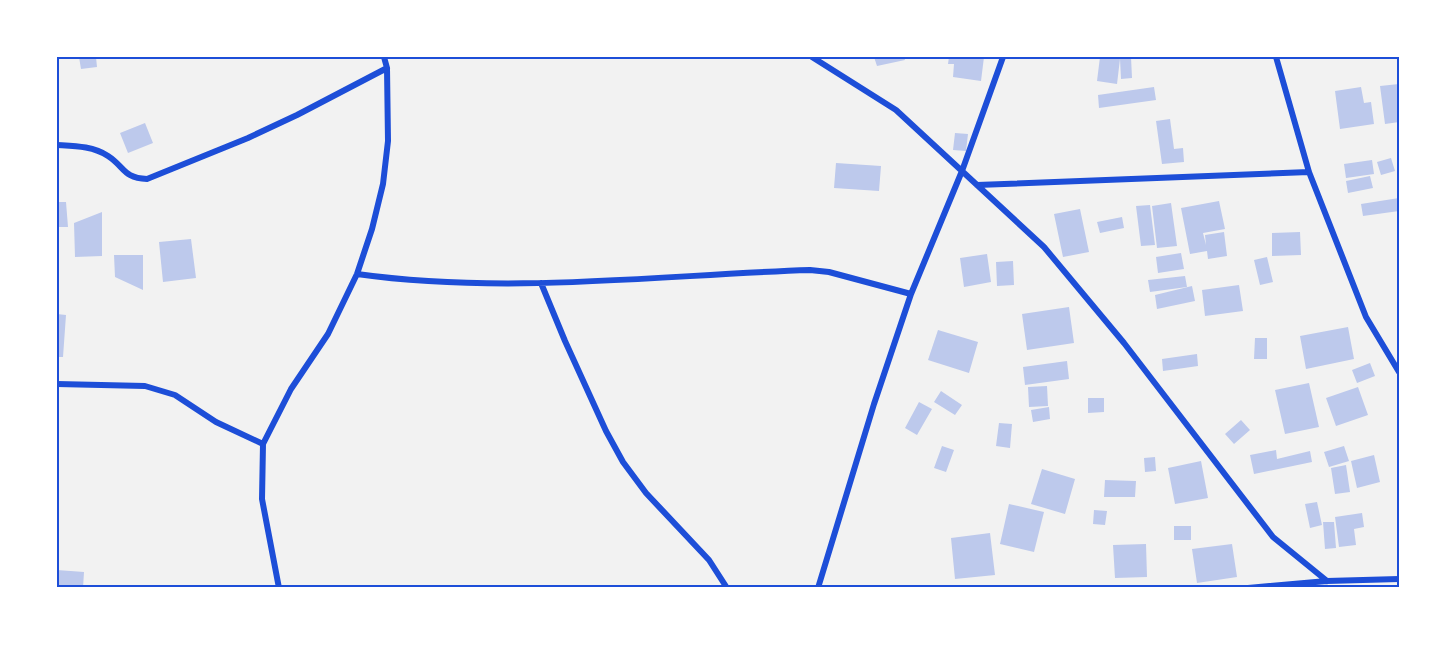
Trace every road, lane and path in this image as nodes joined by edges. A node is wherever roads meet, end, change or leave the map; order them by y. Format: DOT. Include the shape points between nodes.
graph roads {
  1 [pos="384,57"];
  2 [pos="812,57"];
  3 [pos="1003,57"];
  4 [pos="1276,57"];
  5 [pos="387,68"];
  6 [pos="57,145"];
  7 [pos="962,171"];
  8 [pos="1309,172"];
  9 [pos="977,185"];
  10 [pos="357,274"];
  11 [pos="541,283"];
  12 [pos="910,294"];
  13 [pos="1399,372"];
  14 [pos="57,384"];
  15 [pos="263,444"];
  16 [pos="1399,579"];
  17 [pos="1327,581"];
  18 [pos="279,588"];
  19 [pos="727,588"];
  20 [pos="818,588"];
  21 [pos="1248,588"];
  1 -- 5 [label="street"];
  2 -- 7 [label="street" via="896,110"];
  3 -- 7 [label="street"];
  4 -- 8 [label="street"];
  5 -- 6 [label="street" via="257,134 147,179 126,174 109,157 95,150"];
  5 -- 10 [label="street" via="388,141 383,184"];
  7 -- 9 [label="street"];
  7 -- 12 [label="street"];
  8 -- 9 [label="street"];
  8 -- 13 [label="street" via="1366,317"];
  9 -- 17 [label="street" via="1044,247 1110,325 1273,537"];
  10 -- 11 [label="street" via="431,282"];
  10 -- 15 [label="street" via="328,334 291,389"];
  11 -- 12 [label="street" via="810,270"];
  11 -- 19 [label="street" via="623,462 646,493 710,560"];
  12 -- 20 [label="street"];
  14 -- 15 [label="street" via="145,386 175,395 216,422"];
  15 -- 18 [label="street" via="262,499"];
  16 -- 17 [label="street"];
  17 -- 21 [label="street"];
}
